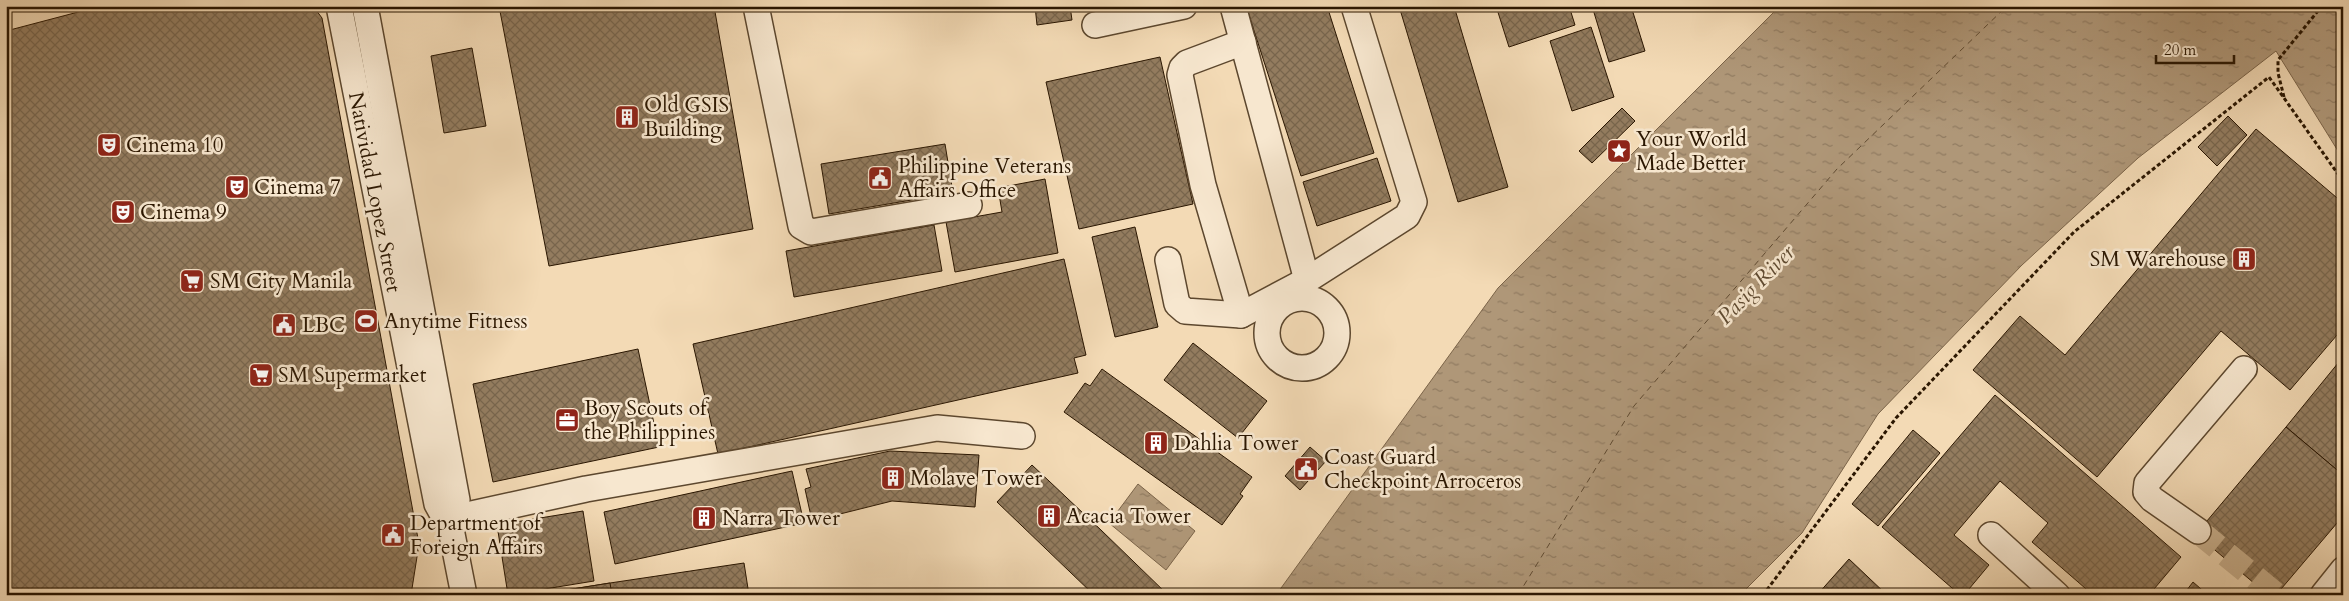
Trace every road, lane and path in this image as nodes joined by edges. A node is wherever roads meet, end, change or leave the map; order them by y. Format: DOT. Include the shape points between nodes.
graph roads {
  1 [pos="339,6"];
  2 [pos="365,6"];
  3 [pos="756,6"];
  4 [pos="1184,6"];
  5 [pos="1234,6"];
  6 [pos="1354,6"];
  7 [pos="2322,6"];
  8 [pos="1095,25"];
  9 [pos="1243,42"];
  10 [pos="2285,100"];
  11 [pos="2343,181"];
  12 [pos="970,205"];
  13 [pos="1168,260"];
  14 [pos="1308,280"];
  15 [pos="1242,315"];
  16 [pos="415,337"];
  17 [pos="2244,369"];
  18 [pos="1022,436"];
  19 [pos="449,519"];
  20 [pos="2198,532"];
  21 [pos="1990,535"];
  22 [pos="2343,570"];
  23 [pos="464,595"];
  24 [pos="1763,595"];
  25 [pos="2057,595"];
  26 [pos="2323,595"];
  1 -- 16 [label="street, Natividad Lopez Street"];
  2 -- 16 [label="street, Natividad Lopez Street"];
  3 -- 12 [label="street" via="801,226 811,232"];
  4 -- 8 [label="street"];
  5 -- 9 [label="street"];
  6 -- 14 [label="street" via="1414,202 1407,216"];
  7 -- 10 [label="path" via="2278,60"];
  9 -- 14 [label="street"];
  9 -- 15 [label="street" via="1187,63 1180,75 1203,185"];
  10 -- 11 [label="path"];
  10 -- 24 [label="path" via="2269,77 2074,232 1896,418"];
  13 -- 15 [label="street" via="1180,308 1184,311"];
  14 -- 15 [label="street" via="1279,300"];
  16 -- 19 [label="street, Natividad Lopez Street" via="424,382 457,500"];
  17 -- 20 [label="street" via="2147,483 2146,492 2152,499"];
  18 -- 19 [label="street" via="937,428 594,488"];
  19 -- 23 [label="street, Natividad Lopez Street"];
  21 -- 25 [label="street"];
  22 -- 26 [label="street"];
}
